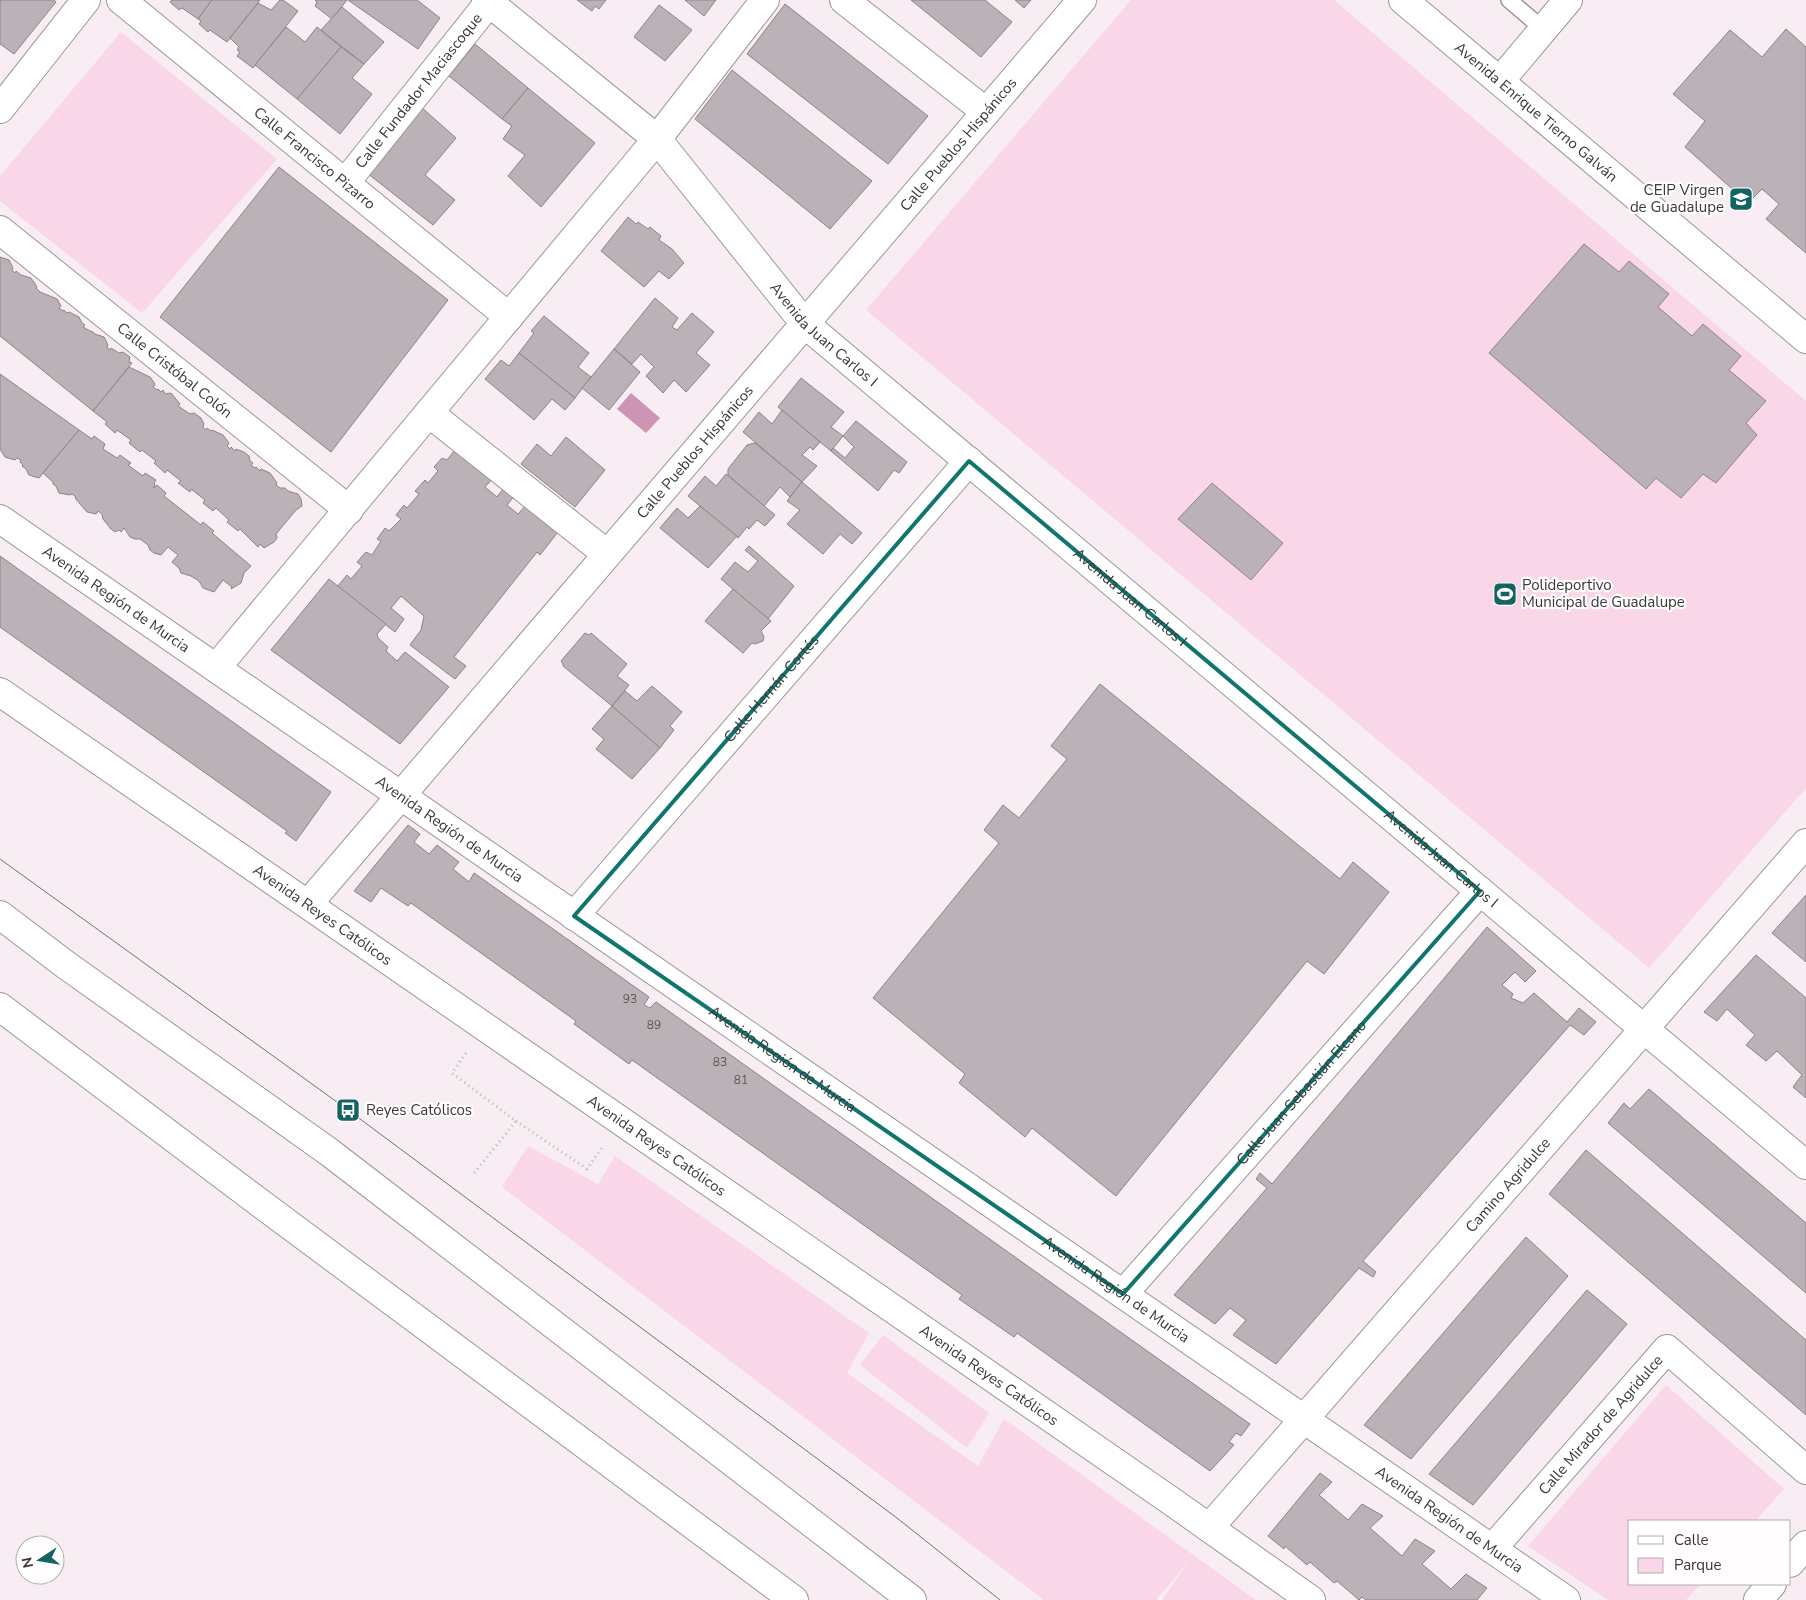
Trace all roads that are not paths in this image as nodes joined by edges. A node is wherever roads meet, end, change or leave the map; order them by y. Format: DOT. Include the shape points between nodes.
graph roads {
  1 [pos="86,0"];
  2 [pos="121,0"];
  3 [pos="765,0"];
  4 [pos="844,0"];
  5 [pos="1082,0"];
  6 [pos="1403,0"];
  7 [pos="1508,0"];
  8 [pos="1568,0"];
  9 [pos="488,1"];
  10 [pos="1543,29"];
  11 [pos="1500,81"];
  12 [pos="0,109"];
  13 [pos="986,112"];
  14 [pos="657,139"];
  15 [pos="345,183"];
  16 [pos="0,230"];
  17 [pos="509,317"];
  18 [pos="805,324"];
  19 [pos="1806,339"];
  20 [pos="429,413"];
  21 [pos="969,461"];
  22 [pos="348,510"];
  23 [pos="0,519"];
  24 [pos="607,554"];
  25 [pos="216,668"];
  26 [pos="0,692"];
  27 [pos="401,796"];
  28 [pos="1806,843"];
  29 [pos="1480,891"];
  30 [pos="308,904"];
  31 [pos="0,916"];
  32 [pos="574,916"];
  33 [pos="0,1007"];
  34 [pos="1644,1029"];
  35 [pos="1806,1164"];
  36 [pos="1123,1294"];
  37 [pos="1304,1419"];
  38 [pos="1806,1470"];
  39 [pos="1209,1528"];
  40 [pos="1806,1545"];
  41 [pos="1492,1549"];
  42 [pos="1791,1562"];
  43 [pos="1771,1585"];
  44 [pos="794,1600"];
  45 [pos="912,1600"];
  46 [pos="1311,1600"];
  47 [pos="1566,1600"];
  48 [pos="1758,1600"];
  1 -- 12 [label="street"];
  2 -- 15 [label="street, Calle Francisco Pizarro"];
  3 -- 14 [label="street"];
  4 -- 13 [label="street"];
  5 -- 13 [label="street, Calle Pueblos Hispánicos"];
  6 -- 11 [label="street, Avenida Enrique Tierno Galván"];
  7 -- 10 [label="lane"];
  8 -- 10 [label="street"];
  9 -- 14 [label="street, Avenida Juan Carlos I"];
  9 -- 15 [label="street, Calle Fundador Maciascoque"];
  10 -- 11 [label="street"];
  11 -- 19 [label="street, Avenida Enrique Tierno Galván"];
  13 -- 18 [label="street, Calle Pueblos Hispánicos"];
  14 -- 17 [label="street"];
  14 -- 18 [label="street, Avenida Juan Carlos I"];
  15 -- 17 [label="street, Calle Francisco Pizarro"];
  16 -- 22 [label="street, Calle Cristóbal Colón"];
  17 -- 20 [label="street"];
  18 -- 21 [label="street, Avenida Juan Carlos I"];
  18 -- 24 [label="street, Calle Pueblos Hispánicos"];
  20 -- 22 [label="street"];
  20 -- 24 [label="street"];
  21 -- 29 [label="street, Avenida Juan Carlos I"];
  21 -- 32 [label="street, Calle Hernán Cortés"];
  22 -- 25 [label="street"];
  23 -- 25 [label="street, Avenida Región de Murcia"];
  24 -- 27 [label="street, Calle Pueblos Hispánicos"];
  25 -- 27 [label="street, Avenida Región de Murcia"];
  26 -- 30 [label="street, Avenida Reyes Católicos"];
  27 -- 30 [label="street, Calle Pueblos Hispánicos"];
  27 -- 32 [label="street, Avenida Región de Murcia"];
  28 -- 34 [label="street, Camino Agridulce"];
  29 -- 34 [label="street, Avenida Juan Carlos I"];
  29 -- 36 [label="street, Calle Juan Sebastián Elcano"];
  30 -- 39 [label="street, Avenida Reyes Católicos"];
  31 -- 45 [label="street" via="329,1152"];
  32 -- 36 [label="street, Avenida Región de Murcia"];
  33 -- 44 [label="street"];
  34 -- 35 [label="street, Avenida Juan Carlos I"];
  34 -- 37 [label="street, Camino Agridulce"];
  36 -- 37 [label="street, Avenida Región de Murcia"];
  37 -- 39 [label="street, Camino Agridulce"];
  37 -- 41 [label="street, Avenida Región de Murcia"];
  38 -- 41 [label="street, Calle Mirador de Agridulce" via="1666,1349"];
  39 -- 46 [label="street, Avenida Reyes Católicos"];
  40 -- 42 [label="street"];
  41 -- 47 [label="street, Avenida Región de Murcia"];
  43 -- 48 [label="street"];
}
